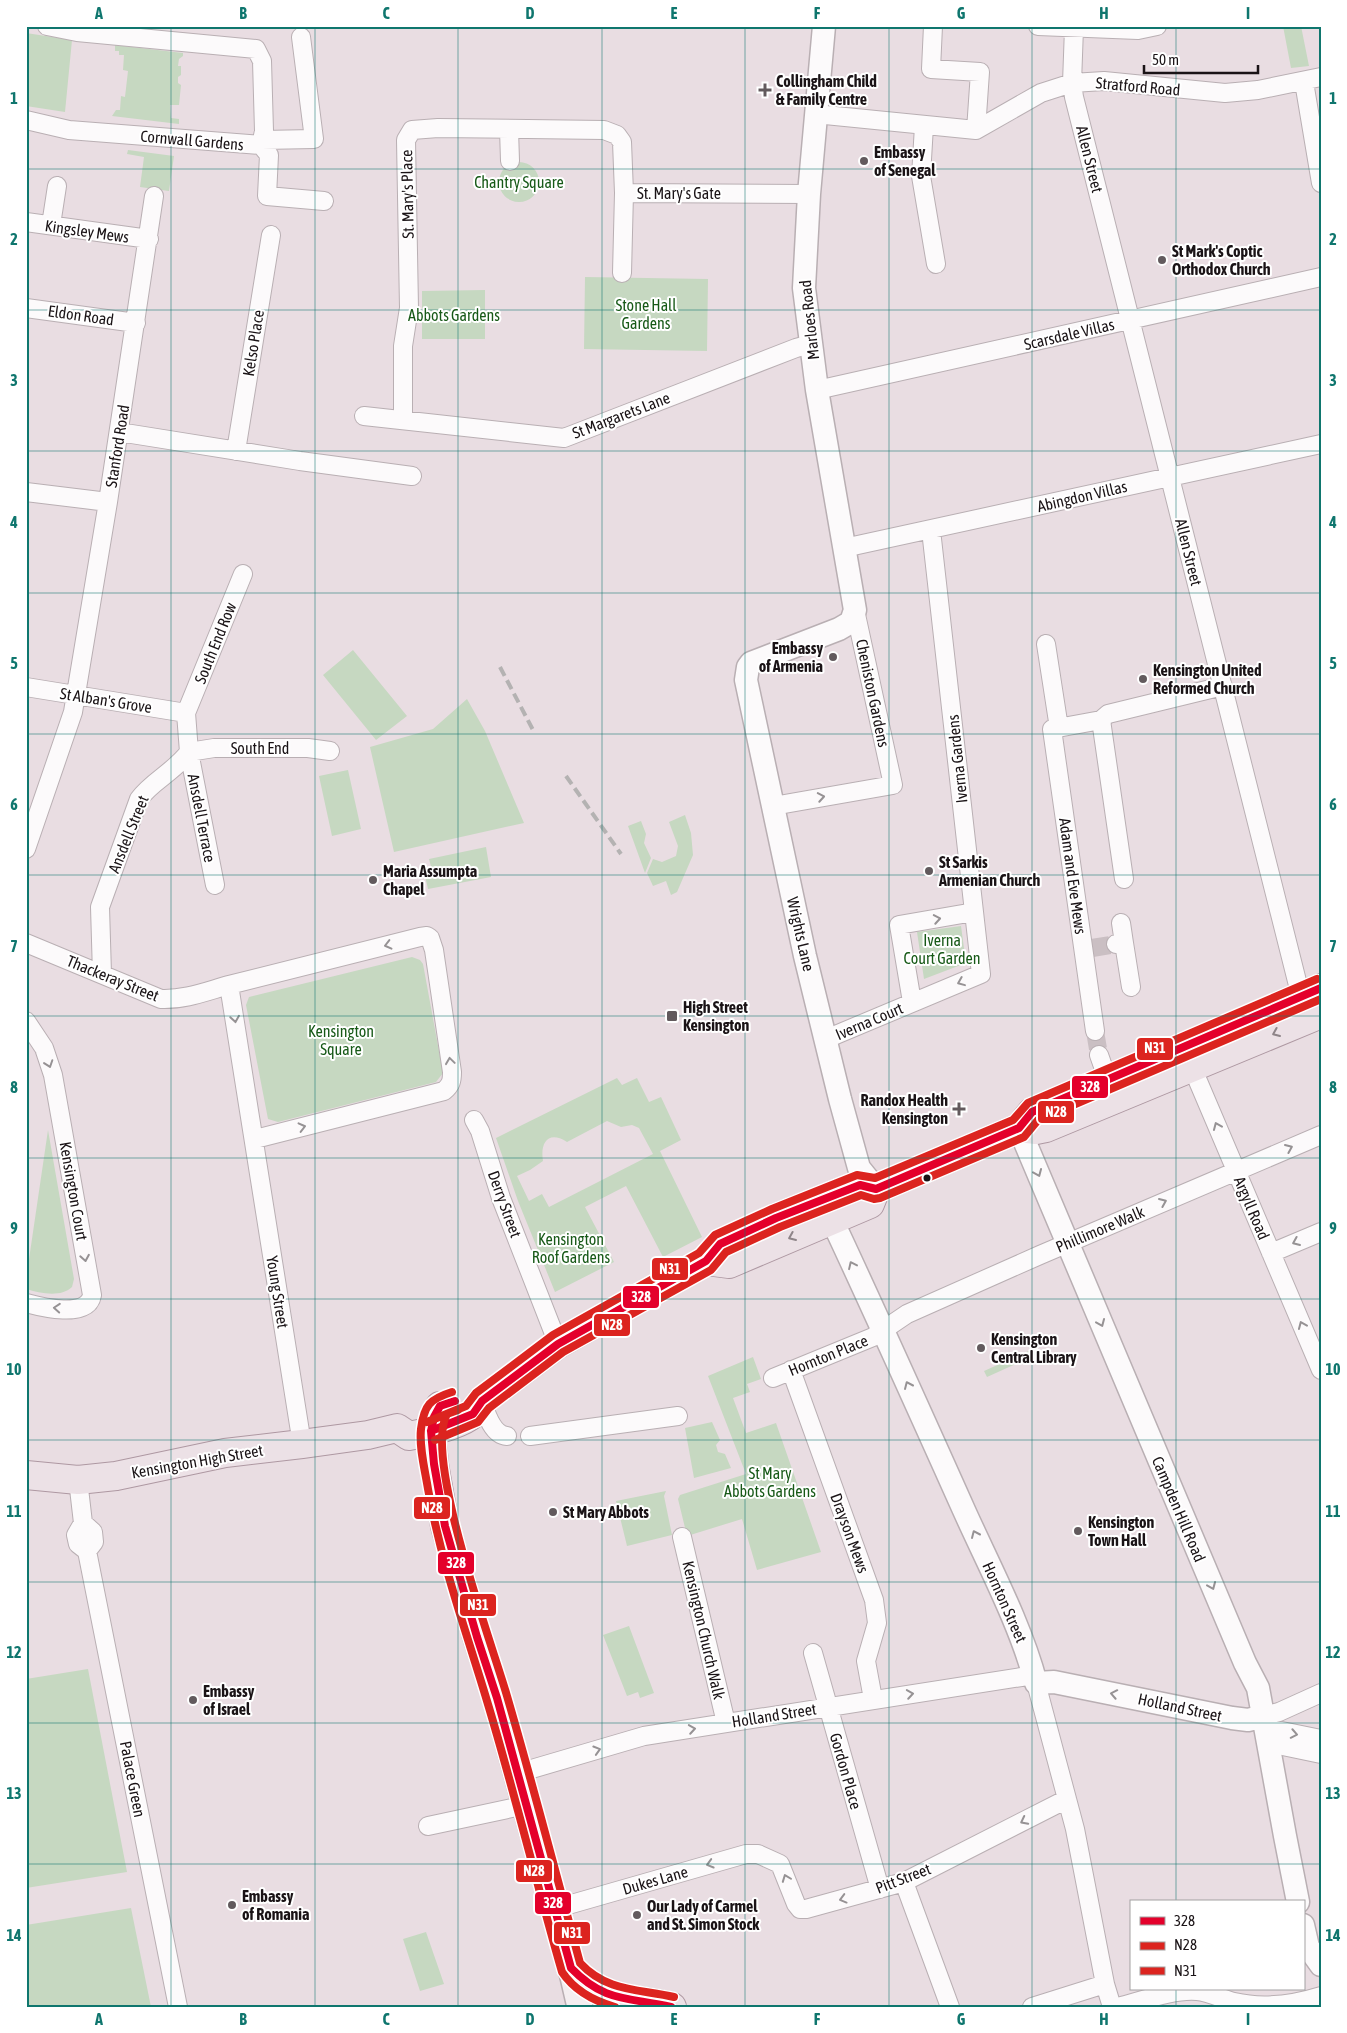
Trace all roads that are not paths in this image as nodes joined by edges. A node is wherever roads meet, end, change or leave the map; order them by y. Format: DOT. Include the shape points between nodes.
graph roads {
  1 [pos="47,26"];
  2 [pos="824,26"];
  3 [pos="933,26"];
  4 [pos="1038,26"];
  5 [pos="1157,26"];
  6 [pos="1074,28"];
  7 [pos="301,37"];
  8 [pos="1321,77"];
  9 [pos="1304,82"];
  10 [pos="1072,83"];
  11 [pos="815,114"];
  12 [pos="26,120"];
  13 [pos="924,126"];
  14 [pos="510,129"];
  15 [pos="604,130"];
  16 [pos="976,130"];
  17 [pos="262,142"];
  18 [pos="510,161"];
  19 [pos="1321,183"];
  20 [pos="56,186"];
  21 [pos="624,193"];
  22 [pos="809,194"];
  23 [pos="154,196"];
  24 [pos="324,201"];
  25 [pos="26,222"];
  26 [pos="51,226"];
  27 [pos="271,235"];
  28 [pos="149,239"];
  29 [pos="936,264"];
  30 [pos="622,272"];
  31 [pos="1321,277"];
  32 [pos="26,308"];
  33 [pos="1130,320"];
  34 [pos="136,323"];
  35 [pos="811,344"];
  36 [pos="817,390"];
  37 [pos="364,416"];
  38 [pos="403,420"];
  39 [pos="119,432"];
  40 [pos="1321,444"];
  41 [pos="236,451"];
  42 [pos="412,476"];
  43 [pos="1170,476"];
  44 [pos="26,492"];
  45 [pos="108,502"];
  46 [pos="931,530"];
  47 [pos="844,548"];
  48 [pos="243,574"];
  49 [pos="856,610"];
  50 [pos="1046,644"];
  51 [pos="746,672"];
  52 [pos="1223,686"];
  53 [pos="26,687"];
  54 [pos="76,695"];
  55 [pos="186,713"];
  56 [pos="1101,720"];
  57 [pos="1059,728"];
  58 [pos="330,751"];
  59 [pos="189,752"];
  60 [pos="773,806"];
  61 [pos="26,850"];
  62 [pos="1124,879"];
  63 [pos="216,885"];
  64 [pos="974,912"];
  65 [pos="1121,923"];
  66 [pos="26,943"];
  67 [pos="102,974"];
  68 [pos="229,985"];
  69 [pos="1130,987"];
  70 [pos="912,1002"];
  71 [pos="1312,1005"];
  72 [pos="26,1021"];
  73 [pos="1095,1031"];
  74 [pos="826,1039"];
  75 [pos="1188,1056"];
  76 [pos="474,1120"];
  77 [pos="1020,1128"];
  78 [pos="1321,1135"];
  79 [pos="255,1139"];
  80 [pos="1236,1171"];
  81 [pos="876,1189"];
  82 [pos="832,1220"];
  83 [pos="1321,1232"];
  84 [pos="1067,1243"];
  85 [pos="1271,1253"];
  86 [pos="706,1261"];
  87 [pos="26,1303"];
  88 [pos="883,1330"];
  89 [pos="558,1344"];
  90 [pos="791,1370"];
  91 [pos="1321,1370"];
  92 [pos="773,1378"];
  93 [pos="482,1401"];
  94 [pos="678,1416"];
  95 [pos="436,1419"];
  96 [pos="507,1436"];
  97 [pos="530,1436"];
  98 [pos="302,1444"];
  99 [pos="26,1475"];
  100 [pos="78,1480"];
  101 [pos="682,1537"];
  102 [pos="813,1653"];
  103 [pos="1035,1679"];
  104 [pos="1321,1694"];
  105 [pos="873,1700"];
  106 [pos="828,1706"];
  107 [pos="726,1724"];
  108 [pos="1267,1729"];
  109 [pos="1321,1739"];
  110 [pos="1321,1754"];
  111 [pos="518,1773"];
  112 [pos="1067,1799"];
  113 [pos="526,1805"];
  114 [pos="428,1826"];
  115 [pos="758,1854"];
  116 [pos="904,1882"];
  117 [pos="880,1889"];
  118 [pos="1298,1900"];
  119 [pos="554,1909"];
  120 [pos="1304,1929"];
  121 [pos="1321,1965"];
  122 [pos="571,1968"];
  123 [pos="1105,1984"];
  124 [pos="1321,1996"];
  125 [pos="178,2007"];
  126 [pos="580,2007"];
  127 [pos="672,2007"];
  128 [pos="950,2007"];
  129 [pos="1032,2007"];
  130 [pos="1112,2007"];
  131 [pos="1118,2007"];
  1 -- 17 [label="street, Cornwall Gardens" via="77,32 256,49 262,61"];
  2 -- 11 [label="street, Marloes Road"];
  3 -- 16 [label="street" via="931,69 980,72"];
  4 -- 6 [label="street"];
  5 -- 6 [label="street" via="1138,30"];
  6 -- 10 [label="street, Allen Street"];
  7 -- 17 [label="street" via="314,139"];
  8 -- 9 [label="street, Stratford Road"];
  9 -- 10 [label="street, Stratford Road" via="1225,93 1104,81"];
  9 -- 19 [label="street"];
  10 -- 16 [label="street, Stratford Road" via="1042,93"];
  10 -- 33 [label="street, Allen Street"];
  11 -- 13 [label="street"];
  11 -- 22 [label="street, Marloes Road"];
  12 -- 17 [label="street, Cornwall Gardens" via="69,130"];
  13 -- 16 [label="street"];
  13 -- 29 [label="street" via="921,176"];
  14 -- 15 [label="street, St. Mary's Place"];
  14 -- 18 [label="street"];
  14 -- 38 [label="street, St. Mary's Place" via="416,129 407,136 410,308 403,346"];
  15 -- 21 [label="street, St. Mary's Gate" via="617,135 622,142"];
  17 -- 24 [label="street" via="269,155 267,196"];
  20 -- 26 [label="street"];
  21 -- 22 [label="street, St. Mary's Gate"];
  21 -- 30 [label="street"];
  22 -- 35 [label="street, Marloes Road" via="804,288"];
  23 -- 28 [label="street, Stanford Road"];
  25 -- 26 [label="street, Kingsley Mews"];
  26 -- 28 [label="street, Kingsley Mews"];
  27 -- 41 [label="street, Kelso Place"];
  28 -- 34 [label="street, Stanford Road"];
  31 -- 33 [label="street, Scarsdale Villas"];
  32 -- 34 [label="street, Eldon Road"];
  33 -- 36 [label="street, Scarsdale Villas"];
  33 -- 43 [label="street, Allen Street"];
  34 -- 39 [label="street, Stanford Road"];
  35 -- 36 [label="street, Marloes Road"];
  35 -- 38 [label="street, St Margarets Lane" via="564,438"];
  36 -- 47 [label="street, Marloes Road"];
  37 -- 38 [label="street, St Margarets Lane"];
  39 -- 41 [label="street"];
  39 -- 45 [label="street, Stanford Road"];
  40 -- 43 [label="street, Abingdon Villas"];
  41 -- 42 [label="street"];
  43 -- 46 [label="street, Abingdon Villas"];
  43 -- 52 [label="street, Allen Street"];
  44 -- 45 [label="street"];
  45 -- 54 [label="street, Stanford Road"];
  46 -- 47 [label="street, Abingdon Villas"];
  46 -- 64 [label="street, Iverna Gardens"];
  47 -- 49 [label="street, Marloes Road"];
  48 -- 55 [label="street, South End Row"];
  49 -- 51 [label="street, Cheniston Gardens" via="851,622 839,629 756,660"];
  60 -- 49 [label="street, Cheniston Gardens, one-way" via="892,785"];
  50 -- 57 [label="street, Adam and Eve Mews"];
  51 -- 60 [label="street, Wrights Lane"];
  52 -- 56 [label="street" via="1108,714"];
  52 -- 71 [label="street, Allen Street"];
  53 -- 54 [label="street, St Alban's Grove"];
  54 -- 55 [label="street, St Alban's Grove"];
  54 -- 61 [label="street, Stanford Road"];
  55 -- 59 [label="street"];
  56 -- 57 [label="street"];
  56 -- 62 [label="street"];
  57 -- 73 [label="street, Adam and Eve Mews" via="1052,729 1088,949"];
  58 -- 59 [label="street, South End" via="214,748"];
  59 -- 63 [label="street, Ansdell Terrace"];
  59 -- 67 [label="street, Ansdell Street" via="179,765 146,789 139,799 100,907"];
  60 -- 74 [label="street, Wrights Lane"];
  64 -- 70 [label="street, Iverna Court, one-way" via="981,974"];
  70 -- 64 [label="street, Iverna Court, one-way" via="899,925"];
  65 -- 69 [label="street" via="1120,944"];
  66 -- 67 [label="street, Thackeray Street"];
  67 -- 68 [label="street, Thackeray Street" via="161,999 174,1000"];
  68 -- 79 [label="street, one-way"];
  79 -- 68 [label="street, one-way" via="444,1091 449,1087 452,1072 432,942 426,936 420,937"];
  70 -- 74 [label="street, Iverna Court"];
  71 -- 75 [label="main road"];
  72 -- 87 [label="street, Kensington Court, one-way" via="44,1048 53,1075 92,1296 88,1304 75,1309"];
  74 -- 81 [label="street, Wrights Lane" via="859,1168"];
  75 -- 77 [label="main road" via="1107,1078 1046,1128"];
  80 -- 75 [label="street, Argyll Road, one-way"];
  76 -- 89 [label="street, Derry Street"];
  77 -- 81 [label="main road"];
  77 -- 84 [label="street, Campden Hill Road, one-way"];
  80 -- 78 [label="street, Phillimore Walk, one-way"];
  79 -- 98 [label="street, Young Street"];
  84 -- 80 [label="street, Phillimore Walk, one-way"];
  80 -- 85 [label="street, Argyll Road"];
  81 -- 82 [label="main road" via="870,1204"];
  81 -- 86 [label="main road" via="860,1185 776,1218 720,1244"];
  82 -- 86 [label="main road, one-way" via="729,1264"];
  88 -- 82 [label="street, Hornton Street, one-way"];
  83 -- 85 [label="street, one-way"];
  84 -- 88 [label="street, Phillimore Walk" via="907,1314"];
  84 -- 108 [label="street, Campden Hill Road, one-way" via="1258,1688"];
  91 -- 85 [label="street, Argyll Road, one-way"];
  86 -- 89 [label="main road"];
  88 -- 90 [label="street, Hornton Place"];
  103 -- 88 [label="street, Hornton Street, one-way" via="1028,1655"];
  89 -- 93 [label="main road"];
  90 -- 92 [label="street, Hornton Place"];
  90 -- 105 [label="street, Drayson Mews" via="874,1600 877,1623 866,1661"];
  93 -- 95 [label="main road" via="474,1414"];
  93 -- 96 [label="street" via="495,1430"];
  94 -- 97 [label="street"];
  95 -- 98 [label="main road, Kensington High Street"];
  95 -- 111 [label="main road" via="434,1464 445,1526"];
  98 -- 100 [label="main road, Kensington High Street" via="225,1452 116,1476"];
  99 -- 100 [label="main road, Kensington High Street"];
  100 -- 125 [label="street, Palace Green" via="83,1523 76,1535 78,1544 87,1551"];
  101 -- 107 [label="street, Kensington Church Walk"];
  102 -- 106 [label="street, Gordon Place"];
  105 -- 103 [label="street, Holland Street, one-way"];
  108 -- 103 [label="street, Holland Street, one-way" via="1248,1720"];
  103 -- 112 [label="street, Hornton Street"];
  104 -- 108 [label="street" via="1279,1712"];
  105 -- 106 [label="street, Holland Street"];
  106 -- 107 [label="street, Holland Street"];
  106 -- 117 [label="street, Gordon Place"];
  111 -- 107 [label="street, Holland Street, one-way" via="644,1736"];
  108 -- 109 [label="street, one-way"];
  108 -- 110 [label="street"];
  108 -- 118 [label="street, Campden Hill Road"];
  111 -- 113 [label="main road"];
  112 -- 116 [label="street, Pitt Street, one-way"];
  112 -- 123 [label="street, Hornton Street"];
  113 -- 114 [label="street"];
  113 -- 119 [label="main road"];
  117 -- 115 [label="street, Pitt Street, one-way" via="800,1909 780,1864"];
  115 -- 119 [label="street, Dukes Lane, one-way" via="746,1854"];
  116 -- 117 [label="street, Pitt Street"];
  116 -- 128 [label="street"];
  119 -- 122 [label="main road"];
  120 -- 121 [label="street" via="1308,1947"];
  122 -- 126 [label="main road"];
  122 -- 127 [label="main road" via="585,1983 598,1990 617,1997"];
  123 -- 129 [label="street"];
  123 -- 130 [label="street, Hornton Street"];
  124 -- 131 [label="street" via="1269,2006 1246,2004 1198,1991"];
}
